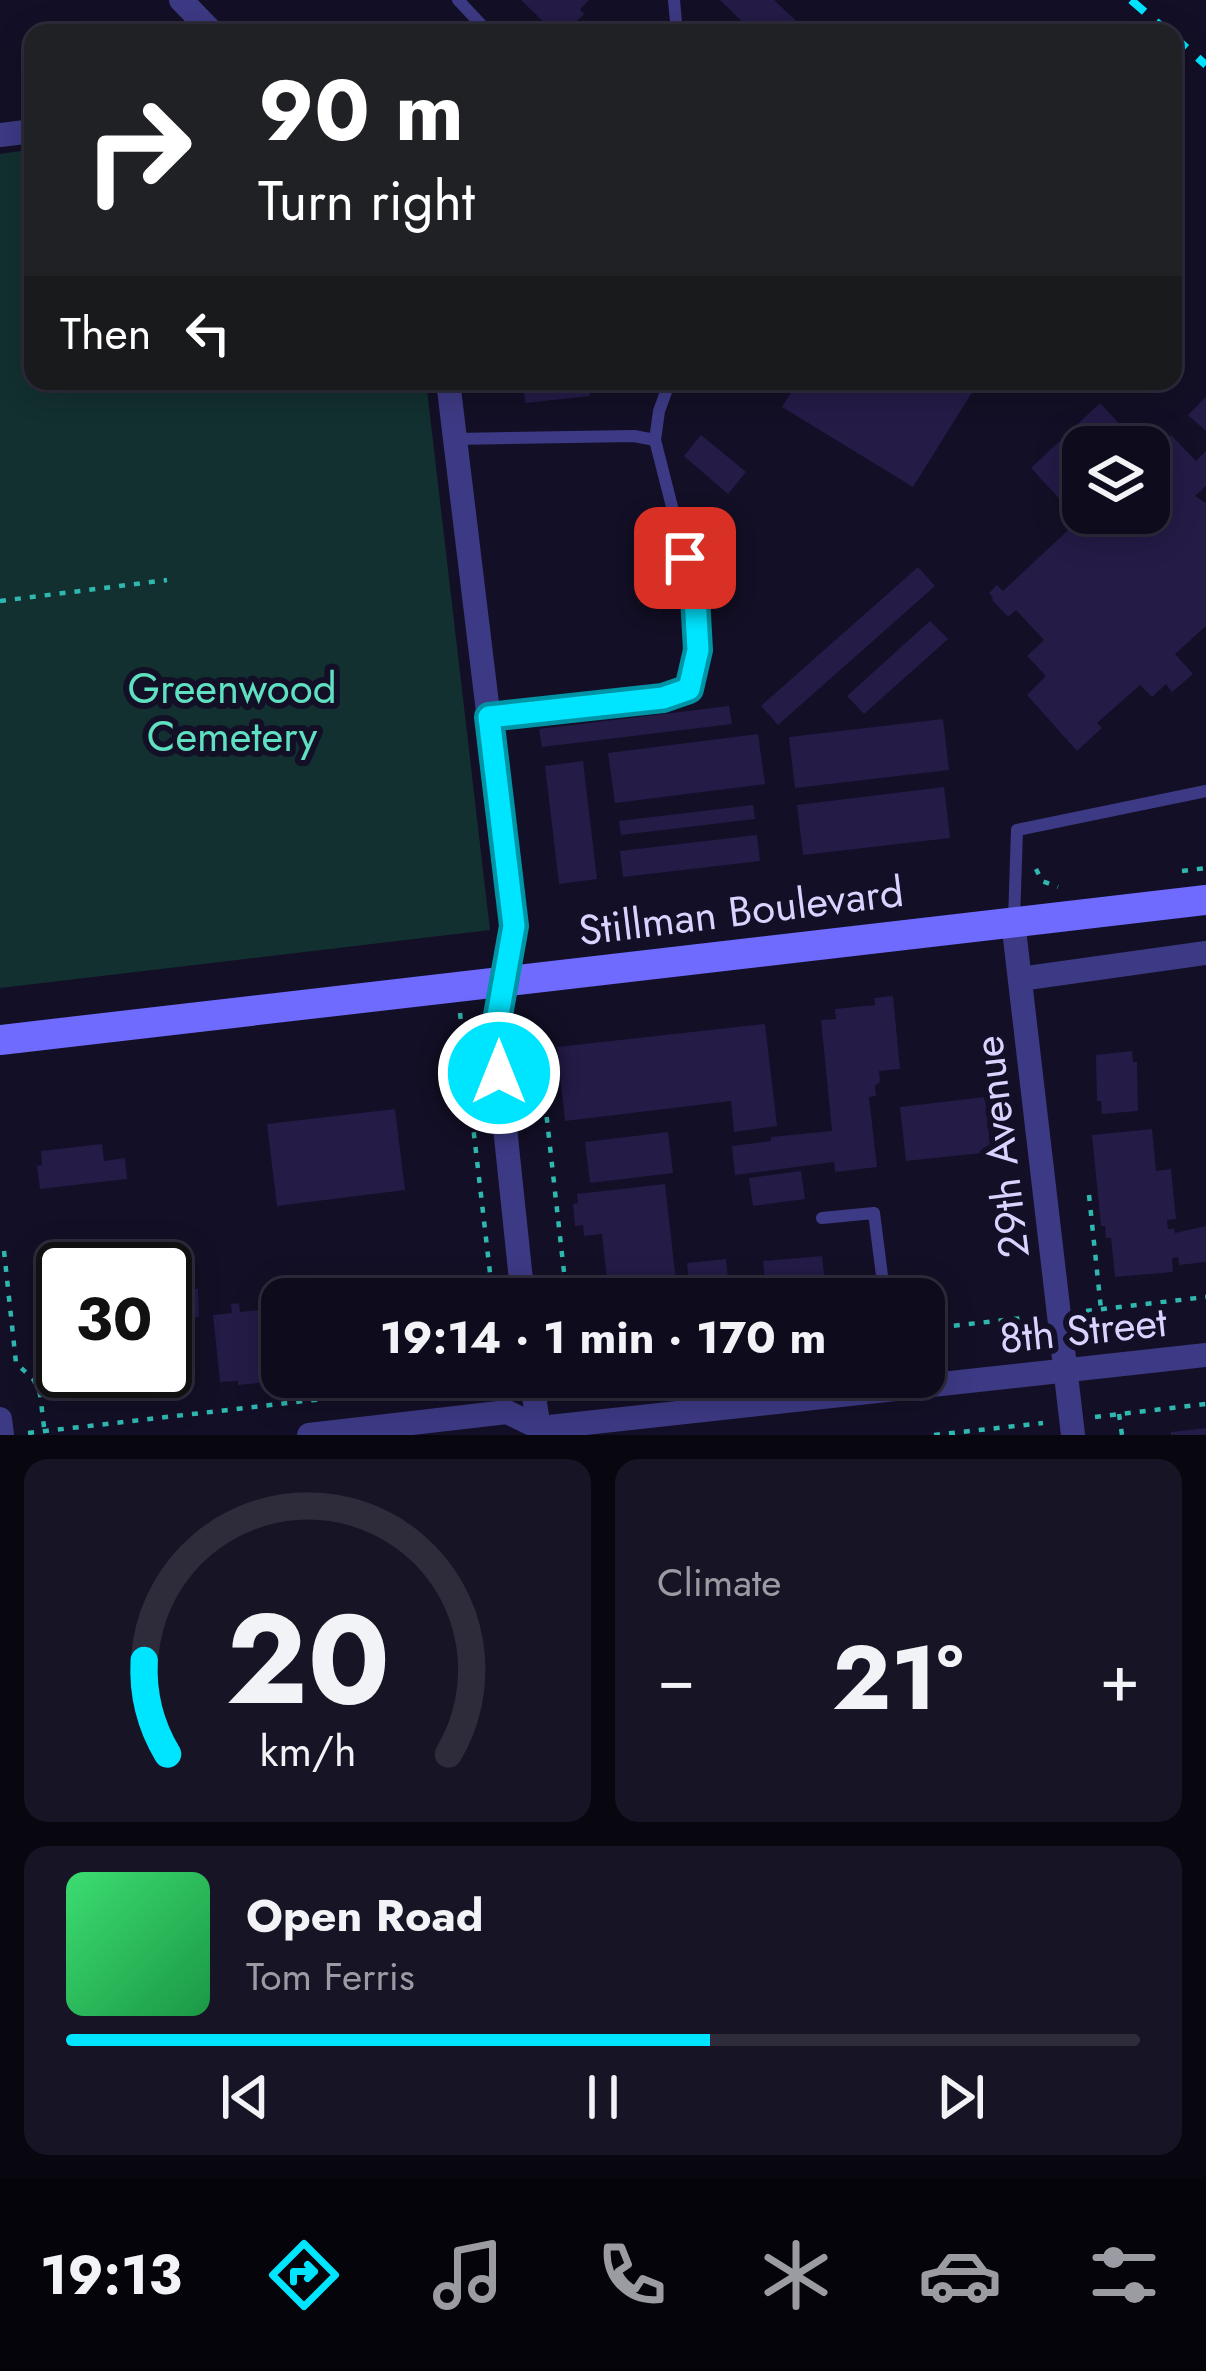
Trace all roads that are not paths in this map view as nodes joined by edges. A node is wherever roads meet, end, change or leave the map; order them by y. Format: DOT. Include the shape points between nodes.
graph roads {
  1 [pos="181,0"];
  2 [pos="458,0"];
  3 [pos="204,24"];
  4 [pos="481,24"];
  5 [pos="449,390"];
  6 [pos="668,390"];
  7 [pos="455,439"];
  8 [pos="655,440"];
  9 [pos="489,717"];
  10 [pos="1206,791"];
  11 [pos="1206,900"];
  12 [pos="1013,921"];
  13 [pos="1206,953"];
  14 [pos="1020,980"];
  15 [pos="506,981"];
  16 [pos="0,1040"];
  17 [pos="822,1218"];
  18 [pos="521,1278"];
  19 [pos="882,1278"];
  20 [pos="1206,1355"];
  21 [pos="1066,1371"];
  22 [pos="945,1379"];
  23 [pos="534,1398"];
  24 [pos="788,1398"];
  25 [pos="0,1419"];
  26 [pos="538,1433"];
  27 [pos="2,1435"];
  28 [pos="309,1435"];
  29 [pos="1073,1435"];
  1 -- 3 [label="street"];
  2 -- 4 [label="lane"];
  5 -- 7 [label="street"];
  6 -- 8 [label="lane"];
  7 -- 8 [label="lane"];
  7 -- 9 [label="street"];
  8 -- 9 [label="lane" via="695,597 698,650 689,689"];
  9 -- 15 [label="street" via="514,926"];
  10 -- 12 [label="lane" via="1017,830"];
  11 -- 12 [label="main road, Stillman Boulevard"];
  12 -- 14 [label="street, 29th Avenue"];
  12 -- 15 [label="main road, Stillman Boulevard"];
  13 -- 14 [label="street"];
  14 -- 21 [label="street, 29th Avenue"];
  15 -- 16 [label="main road, Stillman Boulevard"];
  15 -- 18 [label="street" via="495,1032"];
  17 -- 19 [label="lane" via="874,1213"];
  20 -- 21 [label="street, 8th Street"];
  21 -- 22 [label="street, 8th Street"];
  21 -- 29 [label="street, 29th Avenue"];
  23 -- 26 [label="street"];
  24 -- 26 [label="street, 8th Street"];
  25 -- 27 [label="street"];
  26 -- 28 [label="street, 8th Street" via="506,1412"];
}
